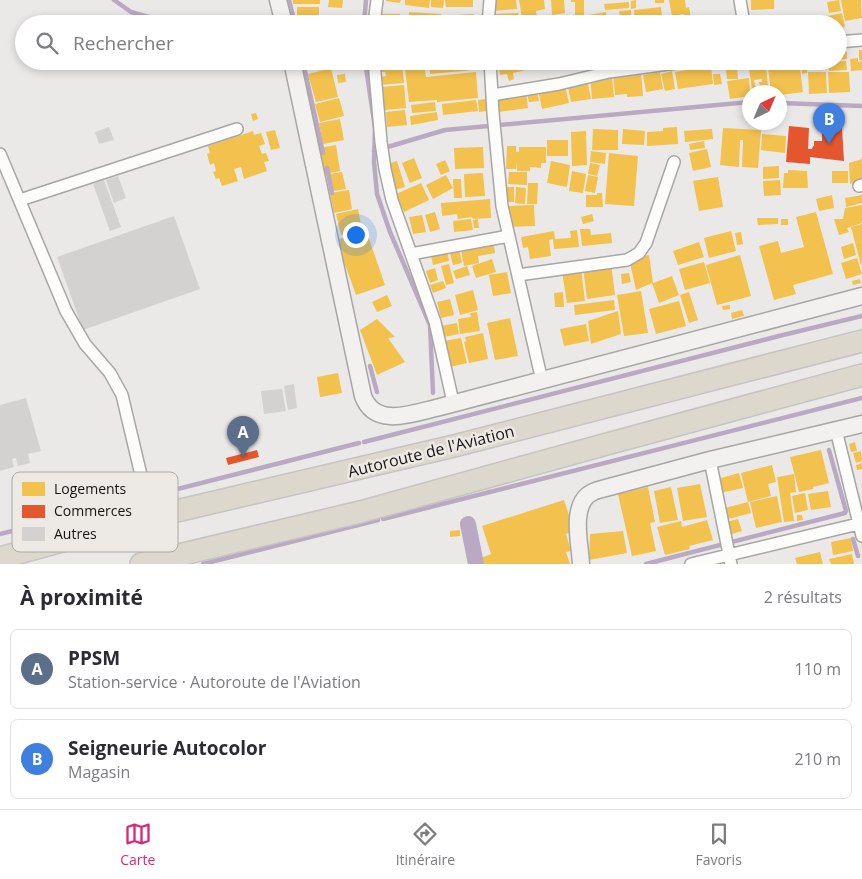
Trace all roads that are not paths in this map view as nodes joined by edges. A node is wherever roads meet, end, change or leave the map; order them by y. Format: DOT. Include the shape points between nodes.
graph roads {
  1 [pos="278,0"];
  2 [pos="377,0"];
  3 [pos="490,0"];
  4 [pos="740,0"];
  5 [pos="282,15"];
  6 [pos="375,15"];
  7 [pos="489,15"];
  8 [pos="742,15"];
  9 [pos="862,40"];
  10 [pos="847,41"];
  11 [pos="294,70"];
  12 [pos="375,70"];
  13 [pos="491,70"];
  14 [pos="624,70"];
  15 [pos="492,95"];
  16 [pos="237,129"];
  17 [pos="0,154"];
  18 [pos="674,162"];
  19 [pos="20,200"];
  20 [pos="509,236"];
  21 [pos="411,254"];
  22 [pos="518,275"];
  23 [pos="862,296"];
  24 [pos="862,341"];
  25 [pos="862,375"];
  26 [pos="542,380"];
  27 [pos="453,402"];
  28 [pos="862,424"];
  29 [pos="836,430"];
  30 [pos="710,460"];
  31 [pos="140,472"];
  32 [pos="178,511"];
  33 [pos="860,523"];
  34 [pos="862,536"];
  35 [pos="22,552"];
  36 [pos="0,558"];
  37 [pos="730,559"];
  38 [pos="141,564"];
  39 [pos="581,564"];
  40 [pos="691,564"];
  1 -- 5 [label="street"];
  2 -- 6 [label="street"];
  3 -- 7 [label="street"];
  4 -- 8 [label="street"];
  9 -- 10 [label="street"];
  11 -- 27 [label="street" via="366,404 382,416 396,416"];
  12 -- 21 [label="street" via="385,169"];
  13 -- 15 [label="street"];
  14 -- 15 [label="street"];
  15 -- 20 [label="street" via="502,206"];
  16 -- 19 [label="street"];
  17 -- 19 [label="street"];
  18 -- 22 [label="street" via="646,243 639,253 627,260"];
  19 -- 31 [label="street" via="66,311 122,395"];
  20 -- 21 [label="street"];
  20 -- 22 [label="street"];
  21 -- 27 [label="street" via="435,322"];
  22 -- 26 [label="street"];
  23 -- 26 [label="street"];
  24 -- 32 [label="highway, Autoroute de l'Aviation" via="445,448"];
  25 -- 38 [label="highway" via="444,490"];
  26 -- 27 [label="street"];
  28 -- 29 [label="street"];
  29 -- 30 [label="street"];
  29 -- 33 [label="street"];
  30 -- 37 [label="street"];
  30 -- 39 [label="street" via="602,488 586,496 579,510 578,522"];
  33 -- 34 [label="street"];
  33 -- 37 [label="street"];
  35 -- 36 [label="highway, Autoroute de l'Aviation"];
  37 -- 40 [label="street"];
}
